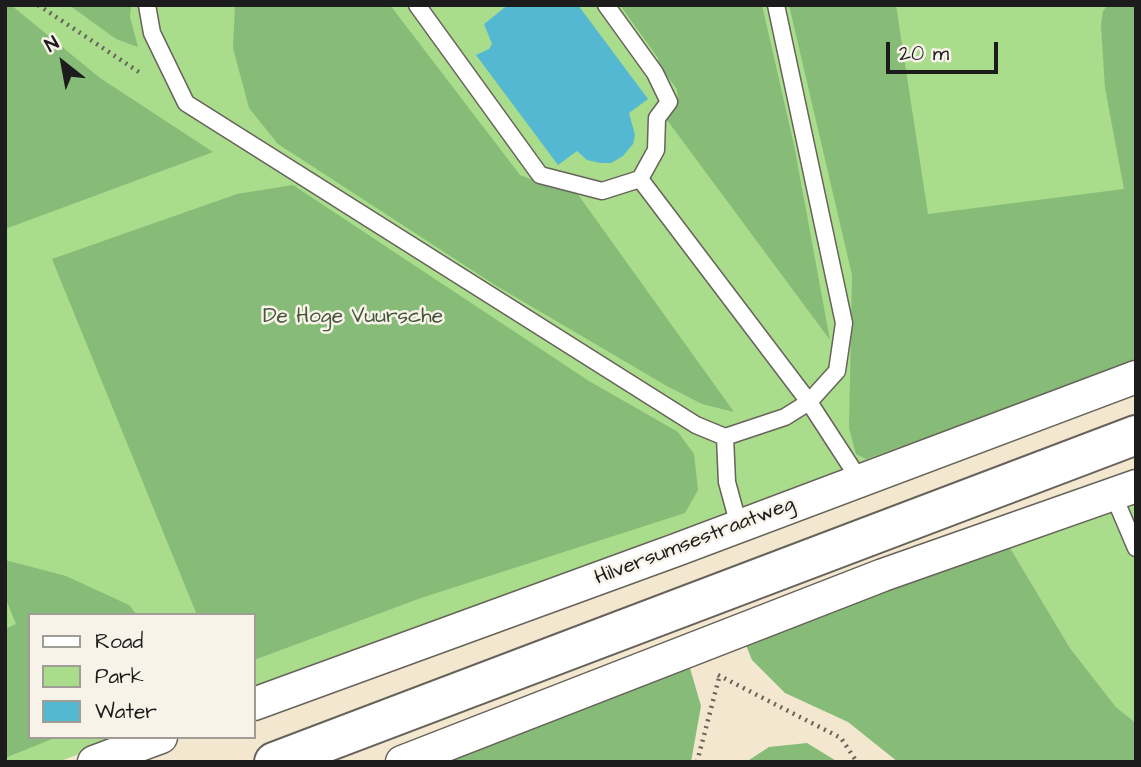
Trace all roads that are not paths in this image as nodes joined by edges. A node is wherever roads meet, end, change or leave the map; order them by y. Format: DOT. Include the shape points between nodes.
graph roads {
  1 [pos="147,5"];
  2 [pos="417,5"];
  3 [pos="606,5"];
  4 [pos="776,5"];
  5 [pos="640,179"];
  6 [pos="1136,377"];
  7 [pos="809,402"];
  8 [pos="1136,435"];
  9 [pos="725,437"];
  10 [pos="859,479"];
  11 [pos="1124,490"];
  12 [pos="738,526"];
  13 [pos="1136,548"];
  14 [pos="256,703"];
  15 [pos="156,739"];
  16 [pos="94,762"];
  17 [pos="274,762"];
  18 [pos="402,762"];
  1 -- 9 [label="lane" via="152,33 186,103 696,425"];
  2 -- 5 [label="lane" via="540,175 602,191"];
  3 -- 5 [label="lane" via="655,73 669,102 657,118 656,150"];
  4 -- 7 [label="lane" via="844,323 837,371"];
  5 -- 7 [label="lane"];
  6 -- 10 [label="street, Hilversumsestraatweg"];
  7 -- 9 [label="lane" via="785,417"];
  7 -- 10 [label="lane"];
  8 -- 17 [label="main road"];
  9 -- 12 [label="lane" via="727,482"];
  10 -- 12 [label="street, Hilversumsestraatweg"];
  11 -- 13 [label="lane"];
  11 -- 18 [label="street" via="883,575"];
  12 -- 14 [label="street, Hilversumsestraatweg"];
  15 -- 16 [label="street"];
}
